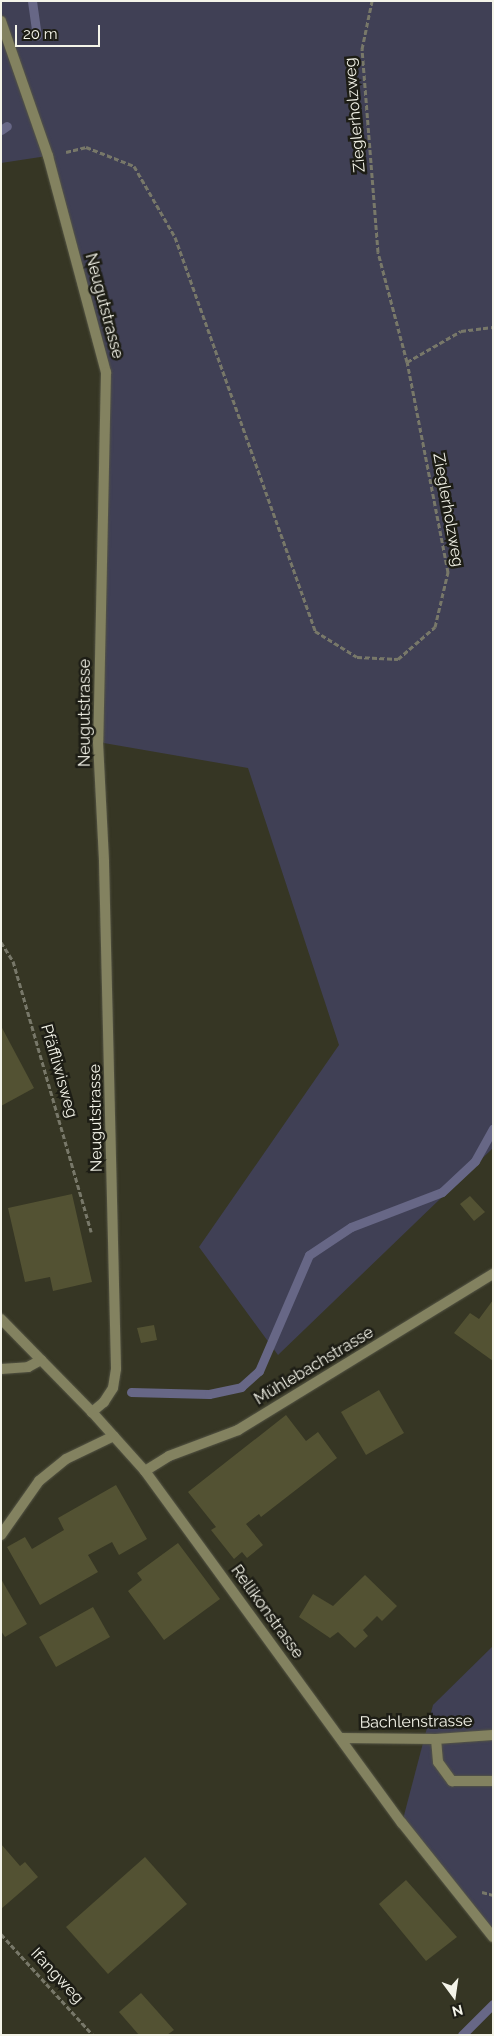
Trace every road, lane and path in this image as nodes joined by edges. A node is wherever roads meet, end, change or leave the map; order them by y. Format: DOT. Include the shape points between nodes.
graph roads {
  1 [pos="372,1"];
  2 [pos="1,21"];
  3 [pos="48,156"];
  4 [pos="493,327"];
  5 [pos="407,362"];
  6 [pos="1,942"];
  7 [pos="85,1210"];
  8 [pos="493,1274"];
  9 [pos="1,1320"];
  10 [pos="41,1360"];
  11 [pos="1,1369"];
  12 [pos="92,1412"];
  13 [pos="114,1436"];
  14 [pos="145,1471"];
  15 [pos="1,1535"];
  16 [pos="493,1735"];
  17 [pos="341,1738"];
  18 [pos="436,1739"];
  19 [pos="493,1781"];
  20 [pos="1,1934"];
  21 [pos="493,1937"];
  22 [pos="93,2035"];
  1 -- 5 [label="path, Zieglerholzweg" via="362,49 378,252"];
  2 -- 3 [label="street, Neugutstrasse"];
  3 -- 5 [label="path, Zieglerholzweg" via="86,147 134,166 175,237 315,632 357,657 398,659 435,627 448,572"];
  3 -- 12 [label="street, Neugutstrasse" via="106,372 98,742 104,862 116,1369 113,1388"];
  4 -- 5 [label="path" via="462,331"];
  6 -- 7 [label="path, Pfäffliwisweg" via="13,961"];
  8 -- 14 [label="street, Mühlebachstrasse" via="238,1430 169,1456"];
  9 -- 10 [label="street, Rellikonstrasse"];
  10 -- 11 [label="street" via="28,1367"];
  10 -- 12 [label="street, Rellikonstrasse"];
  12 -- 13 [label="street, Rellikonstrasse"];
  13 -- 14 [label="street, Rellikonstrasse"];
  13 -- 15 [label="street" via="66,1459 39,1481"];
  14 -- 17 [label="street, Rellikonstrasse"];
  16 -- 18 [label="street, Bachlenstrasse"];
  17 -- 18 [label="street, Bachlenstrasse"];
  17 -- 21 [label="street, Rellikonstrasse" via="402,1823"];
  18 -- 19 [label="street" via="438,1762 452,1782"];
  20 -- 22 [label="path, Ifangweg"];
}
